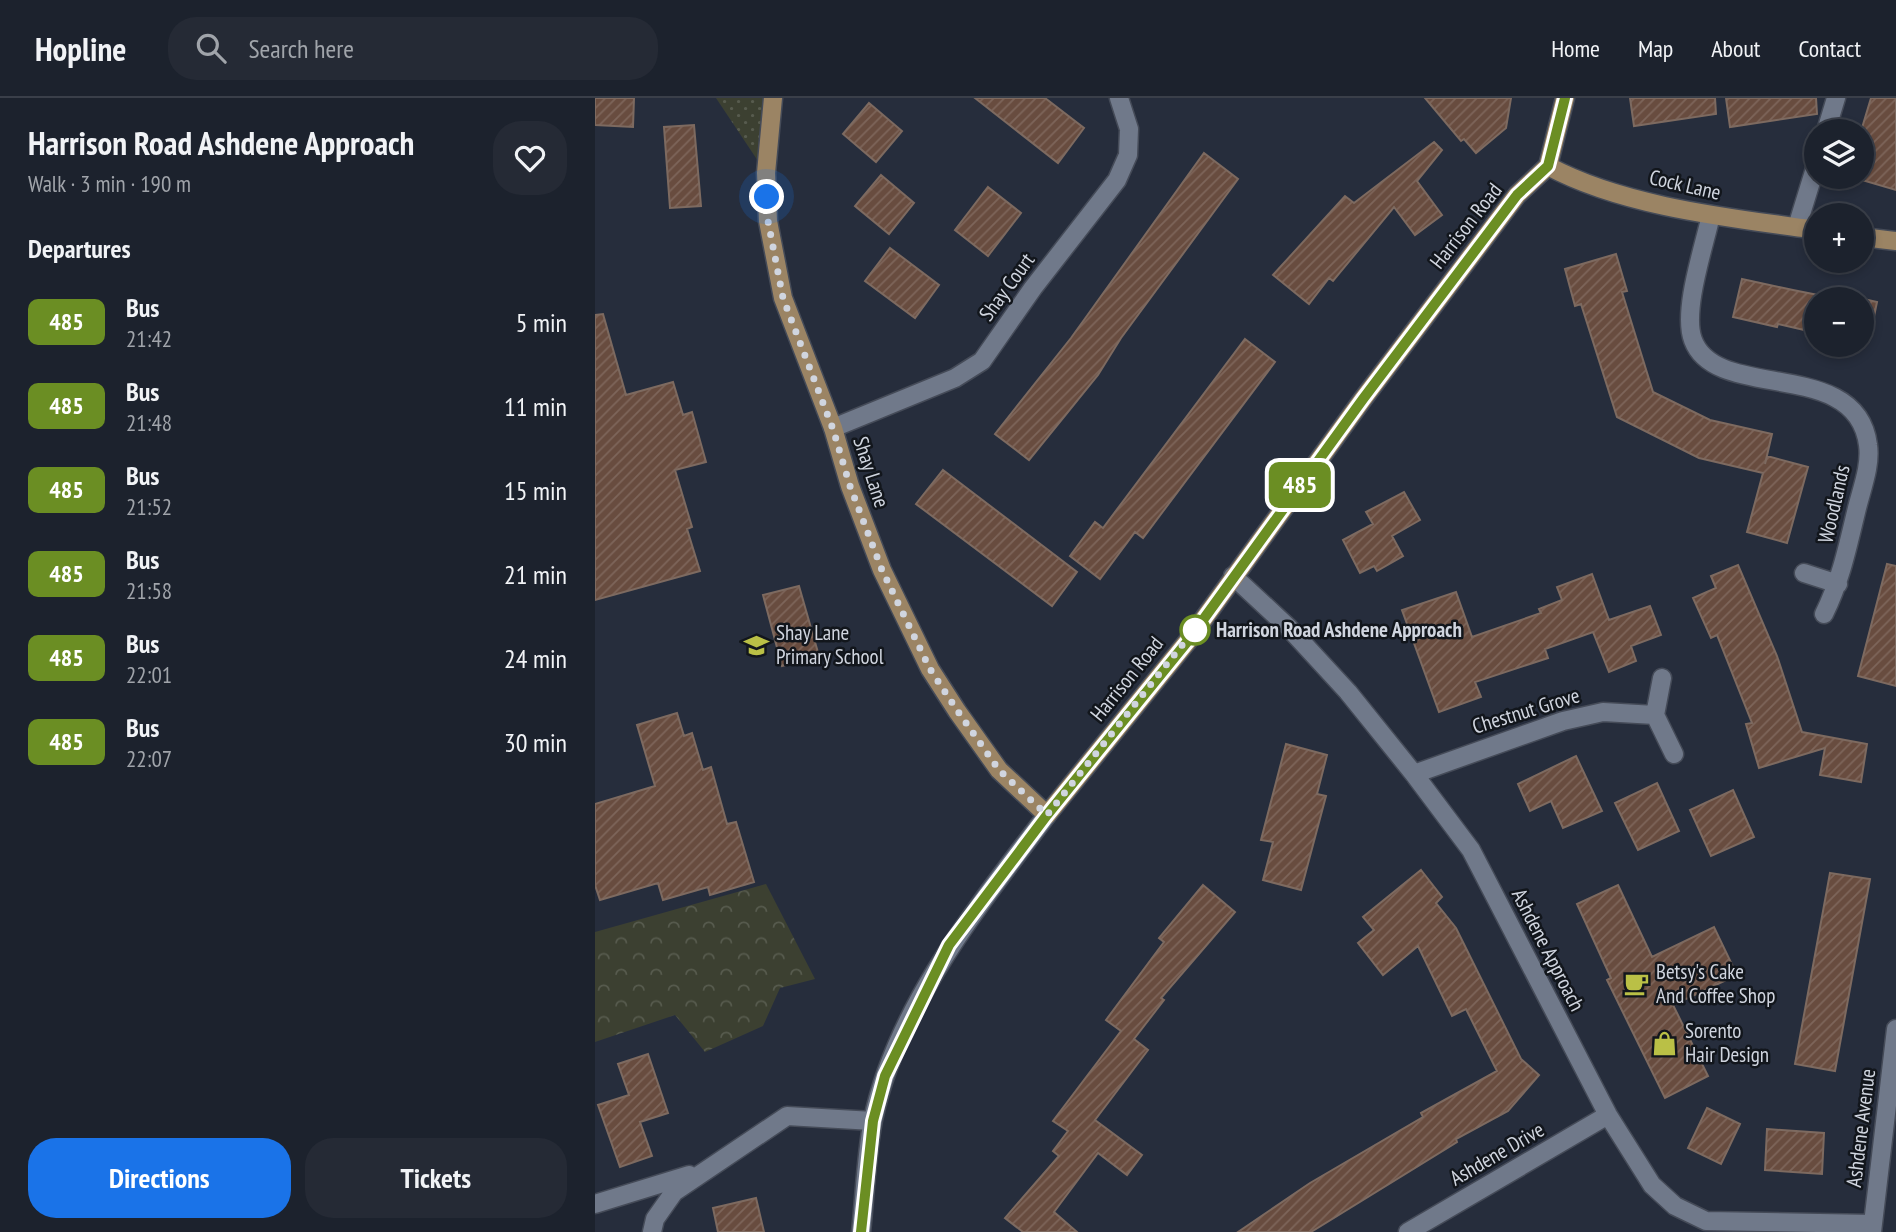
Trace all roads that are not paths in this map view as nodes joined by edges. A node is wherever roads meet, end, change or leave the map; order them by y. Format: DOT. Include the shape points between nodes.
graph roads {
  1 [pos="773,98"];
  2 [pos="1119,98"];
  3 [pos="1565,98"];
  4 [pos="1836,98"];
  5 [pos="1830,119"];
  6 [pos="1548,166"];
  7 [pos="1809,189"];
  8 [pos="1711,215"];
  9 [pos="1797,227"];
  10 [pos="1804,228"];
  11 [pos="1874,238"];
  12 [pos="1896,241"];
  13 [pos="833,429"];
  14 [pos="1804,573"];
  15 [pos="1233,576"];
  16 [pos="1838,584"];
  17 [pos="1823,614"];
  18 [pos="1662,678"];
  19 [pos="1655,715"];
  20 [pos="1674,754"];
  21 [pos="1415,774"];
  22 [pos="1047,815"];
  23 [pos="1896,1029"];
  24 [pos="1608,1115"];
  25 [pos="873,1121"];
  26 [pos="699,1172"];
  27 [pos="595,1204"];
  28 [pos="1872,1228"];
  29 [pos="652,1232"];
  30 [pos="862,1232"];
  31 [pos="1408,1232"];
  1 -- 13 [label="main road, Shay Lane" via="768,221 783,298"];
  2 -- 13 [label="street, Shay Court" via="1129,129 1128,155 1117,180 982,361 955,378"];
  3 -- 6 [label="main road"];
  4 -- 5 [label="street"];
  6 -- 8 [label="main road, Cock Lane" via="1580,183"];
  6 -- 15 [label="main road, Harrison Road" via="1517,195"];
  7 -- 9 [label="street"];
  8 -- 9 [label="main road, Cock Lane"];
  8 -- 16 [label="street, Woodlands" via="1688,316 1693,342 1712,365 1831,394 1863,424 1867,471"];
  9 -- 10 [label="main road, Cock Lane"];
  11 -- 12 [label="main road"];
  13 -- 22 [label="main road, Shay Lane" via="882,570 930,669 999,770"];
  14 -- 16 [label="street"];
  15 -- 21 [label="street, Ashdene Approach" via="1305,646"];
  15 -- 22 [label="main road, Harrison Road" via="1187,642"];
  16 -- 17 [label="street, Woodlands"];
  18 -- 19 [label="street"];
  19 -- 20 [label="street"];
  19 -- 21 [label="street, Chestnut Grove" via="1603,712 1563,721"];
  21 -- 24 [label="street, Ashdene Approach" via="1471,850"];
  22 -- 25 [label="street, Harrison Road" via="949,945 885,1076"];
  23 -- 28 [label="street, Ashdene Avenue"];
  24 -- 28 [label="street, Ashdene Approach" via="1652,1185 1675,1206 1706,1221"];
  24 -- 31 [label="street, Ashdene Drive"];
  25 -- 26 [label="street" via="787,1116"];
  25 -- 30 [label="street, Harrison Road"];
  26 -- 27 [label="street"];
  26 -- 29 [label="street" via="674,1192 655,1219"];
}
